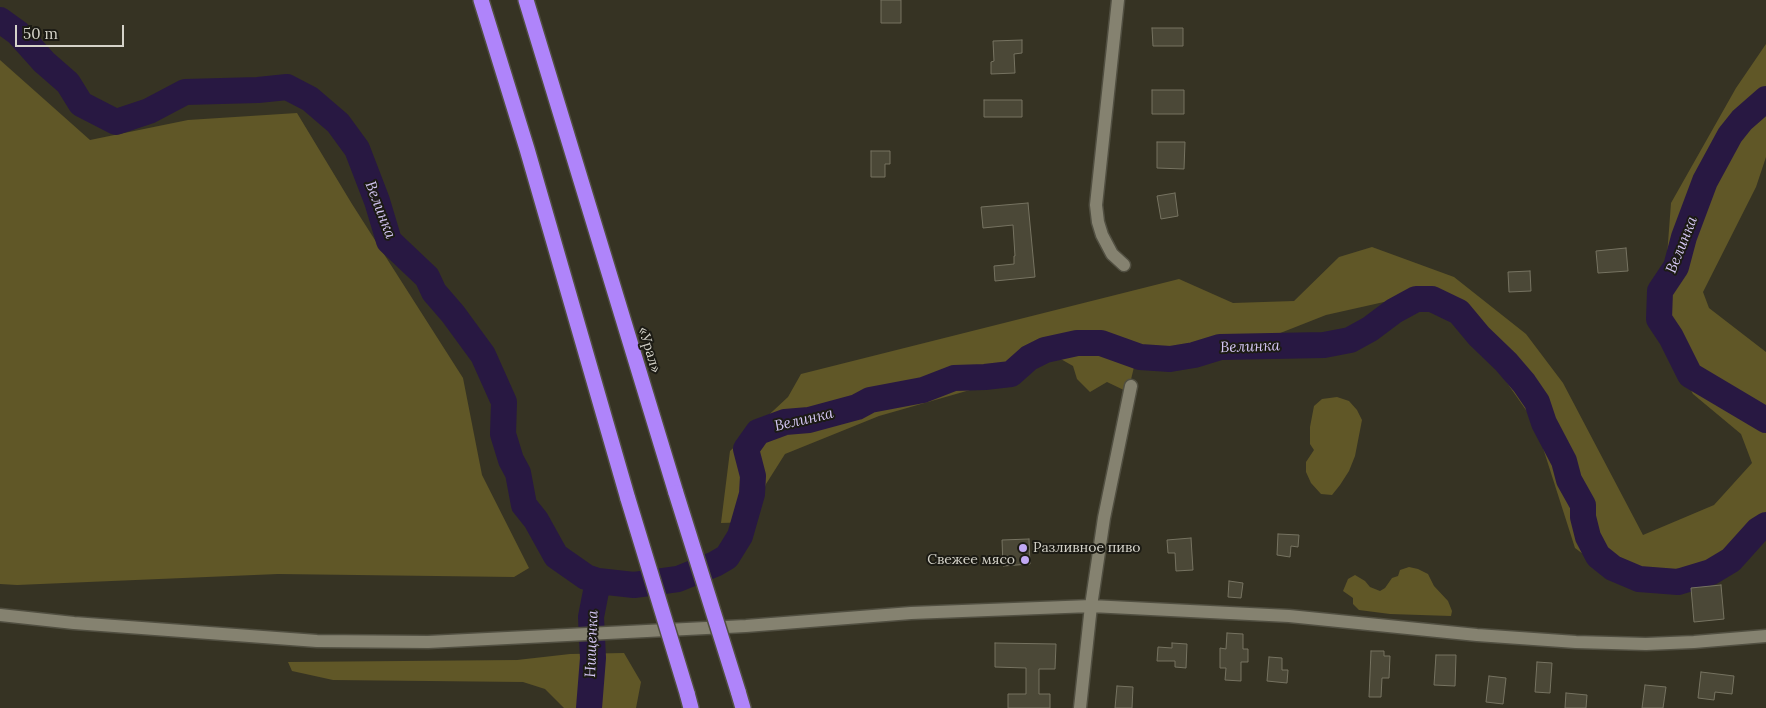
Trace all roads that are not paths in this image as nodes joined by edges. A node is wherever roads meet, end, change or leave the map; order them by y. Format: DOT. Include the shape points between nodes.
graph roads {
  1 [pos="481,0"];
  2 [pos="526,0"];
  3 [pos="1118,0"];
  4 [pos="1124,266"];
  5 [pos="1131,386"];
  6 [pos="1091,606"];
  7 [pos="0,615"];
  8 [pos="1766,636"];
  9 [pos="691,708"];
  10 [pos="743,708"];
  11 [pos="1080,708"];
  1 -- 9 [label="highway, bridge"];
  2 -- 10 [label="highway, «Урал», bridge"];
  3 -- 4 [label="street" via="1096,205 1102,235 1112,254"];
  5 -- 6 [label="street" via="1104,518"];
  6 -- 7 [label="street" via="911,613 773,625 428,642 317,641"];
  6 -- 8 [label="street" via="1289,616 1576,642 1655,644"];
  6 -- 11 [label="street"];
}
